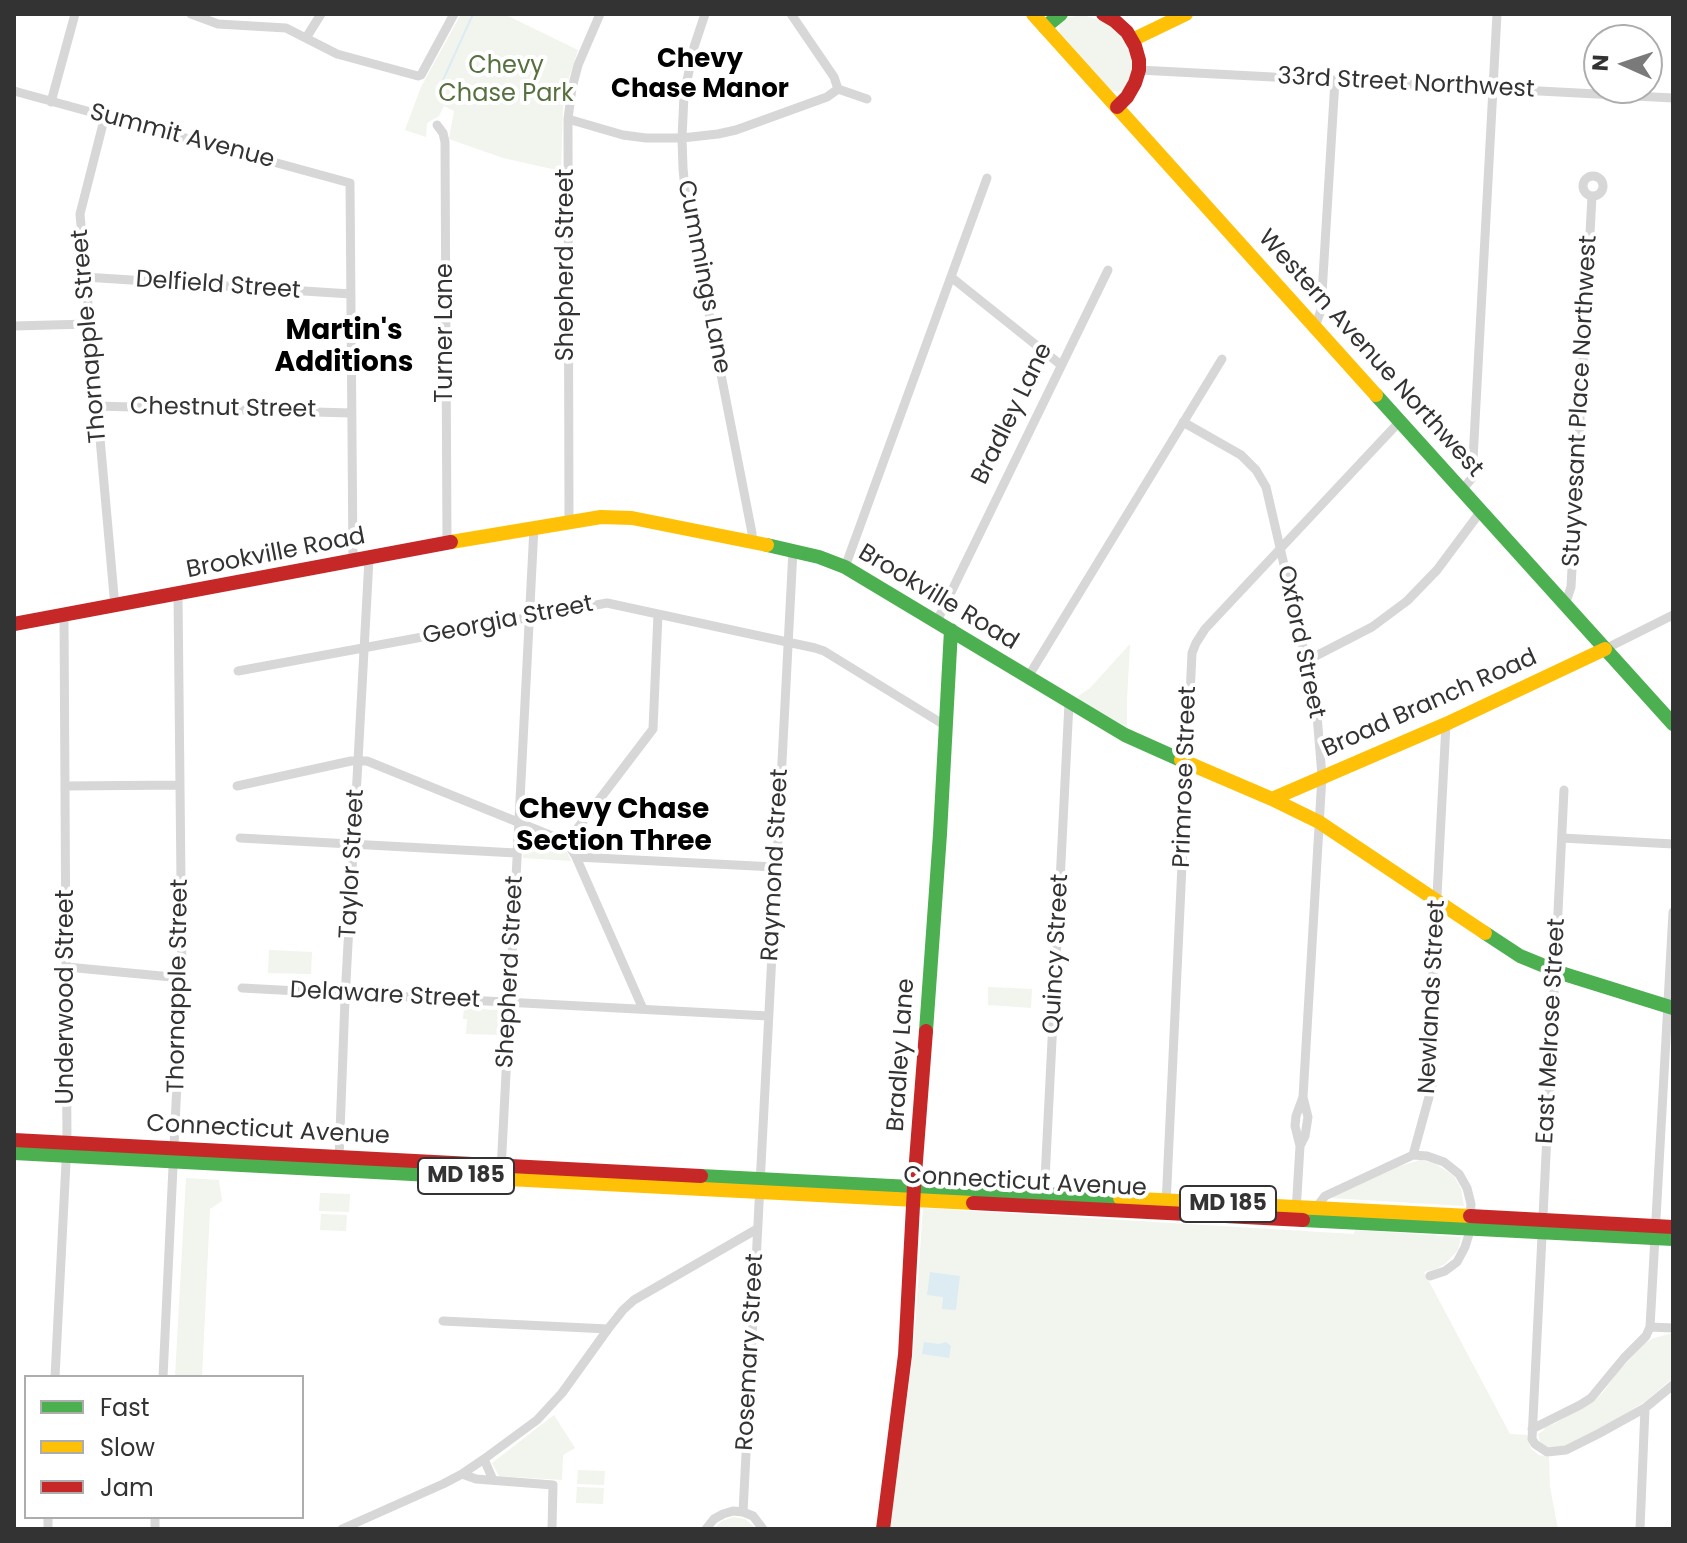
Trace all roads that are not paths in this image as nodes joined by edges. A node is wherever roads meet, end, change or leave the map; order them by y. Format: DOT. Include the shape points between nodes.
graph roads {
  1 [pos="75,14"];
  2 [pos="191,14"];
  3 [pos="321,14"];
  4 [pos="454,14"];
  5 [pos="600,14"];
  6 [pos="705,14"];
  7 [pos="791,14"];
  8 [pos="1033,14"];
  9 [pos="1061,14"];
  10 [pos="1103,14"];
  11 [pos="1186,14"];
  12 [pos="1497,14"];
  13 [pos="1045,27"];
  14 [pos="306,38"];
  15 [pos="1132,40"];
  16 [pos="1139,70"];
  17 [pos="1335,80"];
  18 [pos="838,89"];
  19 [pos="1493,89"];
  20 [pos="14,91"];
  21 [pos="1673,98"];
  22 [pos="867,99"];
  23 [pos="51,102"];
  24 [pos="1117,107"];
  25 [pos="105,116"];
  26 [pos="568,119"];
  27 [pos="437,125"];
  28 [pos="682,138"];
  29 [pos="987,178"];
  30 [pos="1592,196"];
  31 [pos="1108,270"];
  32 [pos="84,277"];
  33 [pos="951,277"];
  34 [pos="351,294"];
  35 [pos="88,324"];
  36 [pos="14,326"];
  37 [pos="1315,327"];
  38 [pos="1222,359"];
  39 [pos="1061,365"];
  40 [pos="96,406"];
  41 [pos="351,413"];
  42 [pos="1400,421"];
  43 [pos="1183,422"];
  44 [pos="1462,490"];
  45 [pos="1481,511"];
  46 [pos="569,521"];
  47 [pos="534,527"];
  48 [pos="752,541"];
  49 [pos="447,543"];
  50 [pos="793,550"];
  51 [pos="1281,550"];
  52 [pos="369,559"];
  53 [pos="353,562"];
  54 [pos="845,567"];
  55 [pos="178,595"];
  56 [pos="1565,605"];
  57 [pos="115,607"];
  58 [pos="658,614"];
  59 [pos="1673,615"];
  60 [pos="64,616"];
  61 [pos="529,617"];
  62 [pos="937,621"];
  63 [pos="14,624"];
  64 [pos="951,630"];
  65 [pos="787,641"];
  66 [pos="364,648"];
  67 [pos="1605,649"];
  68 [pos="1308,660"];
  69 [pos="238,671"];
  70 [pos="1028,677"];
  71 [pos="1069,703"];
  72 [pos="1446,724"];
  73 [pos="1673,724"];
  74 [pos="946,726"];
  75 [pos="358,761"];
  76 [pos="1188,763"];
  77 [pos="1322,776"];
  78 [pos="180,785"];
  79 [pos="66,786"];
  80 [pos="237,786"];
  81 [pos="1564,790"];
  82 [pos="1272,799"];
  83 [pos="1319,822"];
  84 [pos="518,823"];
  85 [pos="240,838"];
  86 [pos="1562,838"];
  87 [pos="567,842"];
  88 [pos="1673,844"];
  89 [pos="354,845"];
  90 [pos="516,853"];
  91 [pos="576,857"];
  92 [pos="775,867"];
  93 [pos="1437,902"];
  94 [pos="1673,912"];
  95 [pos="67,967"];
  96 [pos="1555,971"];
  97 [pos="182,978"];
  98 [pos="242,988"];
  99 [pos="346,994"];
  100 [pos="509,1003"];
  101 [pos="1670,1008"];
  102 [pos="643,1009"];
  103 [pos="768,1016"];
  104 [pos="14,1140"];
  105 [pos="67,1149"];
  106 [pos="14,1153"];
  107 [pos="174,1154"];
  108 [pos="1413,1155"];
  109 [pos="339,1163"];
  110 [pos="501,1172"];
  111 [pos="759,1185"];
  112 [pos="914,1193"];
  113 [pos="1044,1200"];
  114 [pos="1166,1206"];
  115 [pos="1316,1208"];
  116 [pos="1296,1213"];
  117 [pos="1470,1222"];
  118 [pos="1542,1226"];
  119 [pos="1673,1227"];
  120 [pos="757,1229"];
  121 [pos="1655,1232"];
  122 [pos="1673,1239"];
  123 [pos="1430,1276"];
  124 [pos="443,1321"];
  125 [pos="1650,1327"];
  126 [pos="1673,1328"];
  127 [pos="608,1329"];
  128 [pos="55,1375"];
  129 [pos="163,1375"];
  130 [pos="1673,1385"];
  131 [pos="1645,1408"];
  132 [pos="1532,1429"];
  133 [pos="484,1459"];
  134 [pos="462,1474"];
  135 [pos="493,1480"];
  136 [pos="743,1512"];
  137 [pos="342,1529"];
  138 [pos="552,1529"];
  139 [pos="706,1529"];
  140 [pos="763,1529"];
  141 [pos="883,1529"];
  142 [pos="1640,1529"];
  1 -- 23 [label="street"];
  2 -- 14 [label="street" via="218,24 286,28"];
  3 -- 14 [label="street"];
  4 -- 14 [label="street" via="418,76 353,60"];
  5 -- 26 [label="street, Shepherd Street" via="578,65"];
  6 -- 28 [label="street, Cummings Lane" via="686,84"];
  7 -- 18 [label="street"];
  8 -- 13 [label="main road, Western Avenue Northwest"];
  9 -- 13 [label="main road"];
  10 -- 15 [label="main road"];
  11 -- 15 [label="main road"];
  12 -- 19 [label="street"];
  13 -- 24 [label="main road, Western Avenue Northwest"];
  15 -- 16 [label="main road"];
  16 -- 17 [label="street, 33rd Street Northwest"];
  16 -- 24 [label="main road"];
  17 -- 19 [label="street, 33rd Street Northwest"];
  17 -- 37 [label="street" via="1321,310"];
  18 -- 22 [label="street"];
  18 -- 28 [label="street" via="736,130"];
  19 -- 21 [label="street, 33rd Street Northwest"];
  19 -- 44 [label="street" via="1472,478"];
  20 -- 23 [label="street, Summit Avenue"];
  23 -- 25 [label="street, Summit Avenue"];
  24 -- 37 [label="main road, Western Avenue Northwest"];
  25 -- 32 [label="street, Thornapple Street" via="80,214"];
  25 -- 34 [label="street, Summit Avenue" via="350,183"];
  26 -- 28 [label="street" via="623,135"];
  26 -- 46 [label="street, Shepherd Street"];
  27 -- 49 [label="street, Turner Lane" via="445,142"];
  28 -- 48 [label="street, Cummings Lane" via="685,190"];
  29 -- 33 [label="street"];
  30 -- 56 [label="street, Stuyvesant Place Northwest" via="1571,587"];
  31 -- 39 [label="street, Bradley Lane"];
  32 -- 34 [label="street, Delfield Street"];
  32 -- 35 [label="street, Thornapple Street"];
  33 -- 39 [label="street"];
  33 -- 54 [label="street"];
  34 -- 41 [label="street"];
  35 -- 36 [label="street"];
  35 -- 40 [label="street, Thornapple Street"];
  37 -- 42 [label="main road, Western Avenue Northwest"];
  38 -- 43 [label="street"];
  39 -- 62 [label="street, Bradley Lane"];
  40 -- 41 [label="street, Chestnut Street"];
  40 -- 57 [label="street, Thornapple Street"];
  41 -- 53 [label="street"];
  42 -- 44 [label="main road, Western Avenue Northwest"];
  42 -- 51 [label="street, Primrose Street"];
  43 -- 51 [label="street, Oxford Street" via="1241,455 1256,470 1266,487"];
  43 -- 70 [label="street"];
  44 -- 45 [label="main road, Western Avenue Northwest"];
  45 -- 56 [label="main road, Western Avenue Northwest"];
  45 -- 68 [label="street" via="1407,601 1372,627"];
  46 -- 47 [label="main road, Brookville Road"];
  46 -- 48 [label="main road, Brookville Road" via="632,518"];
  47 -- 49 [label="main road, Brookville Road"];
  47 -- 61 [label="street, Shepherd Street"];
  48 -- 50 [label="main road, Brookville Road"];
  49 -- 52 [label="main road, Brookville Road"];
  50 -- 54 [label="main road, Brookville Road"];
  50 -- 65 [label="street, Raymond Street"];
  51 -- 68 [label="street, Oxford Street"];
  51 -- 76 [label="street, Primrose Street" via="1196,643"];
  52 -- 53 [label="main road, Brookville Road"];
  52 -- 66 [label="street, Taylor Street"];
  53 -- 55 [label="main road, Brookville Road"];
  54 -- 62 [label="main road, Brookville Road"];
  55 -- 57 [label="main road, Brookville Road"];
  55 -- 78 [label="street, Thornapple Street"];
  56 -- 67 [label="main road, Western Avenue Northwest"];
  57 -- 60 [label="main road, Brookville Road"];
  58 -- 61 [label="street, Georgia Street" via="607,603"];
  58 -- 65 [label="street, Georgia Street"];
  58 -- 87 [label="street" via="653,729"];
  59 -- 67 [label="street"];
  60 -- 63 [label="main road, Brookville Road"];
  60 -- 79 [label="street, Underwood Street"];
  61 -- 66 [label="street, Georgia Street"];
  61 -- 84 [label="street, Shepherd Street"];
  62 -- 64 [label="main road, Brookville Road"];
  64 -- 70 [label="main road, Brookville Road"];
  64 -- 74 [label="main road, Bradley Lane"];
  65 -- 74 [label="street, Georgia Street" via="824,651"];
  65 -- 92 [label="street, Raymond Street"];
  66 -- 69 [label="street, Georgia Street"];
  66 -- 75 [label="street, Taylor Street"];
  67 -- 72 [label="main road, Broad Branch Road"];
  67 -- 73 [label="main road, Western Avenue Northwest"];
  68 -- 77 [label="street, Oxford Street"];
  70 -- 71 [label="main road, Brookville Road"];
  71 -- 76 [label="main road, Brookville Road"];
  71 -- 113 [label="street, Quincy Street"];
  72 -- 77 [label="main road, Broad Branch Road"];
  72 -- 93 [label="street, Newlands Street"];
  74 -- 112 [label="main road, Bradley Lane"];
  75 -- 80 [label="street"];
  75 -- 84 [label="street"];
  75 -- 89 [label="street, Taylor Street"];
  76 -- 82 [label="main road, Brookville Road"];
  76 -- 114 [label="street, Primrose Street"];
  77 -- 82 [label="main road, Broad Branch Road"];
  77 -- 83 [label="street, Oxford Street"];
  78 -- 79 [label="street"];
  78 -- 97 [label="street, Thornapple Street"];
  79 -- 95 [label="street, Underwood Street"];
  81 -- 86 [label="street, East Melrose Street"];
  82 -- 83 [label="main road, Brookville Road"];
  83 -- 93 [label="main road, Brookville Road"];
  83 -- 116 [label="street, Oxford Street" via="1303,1097 1295,1126 1300,1146"];
  84 -- 87 [label="street"];
  84 -- 90 [label="street, Shepherd Street"];
  85 -- 89 [label="street"];
  86 -- 88 [label="street"];
  86 -- 96 [label="street, East Melrose Street"];
  87 -- 91 [label="street"];
  89 -- 90 [label="street"];
  89 -- 99 [label="street, Taylor Street"];
  90 -- 100 [label="street, Shepherd Street"];
  91 -- 92 [label="street"];
  91 -- 102 [label="street"];
  92 -- 103 [label="street, Raymond Street"];
  93 -- 96 [label="main road, Brookville Road" via="1506,948"];
  93 -- 108 [label="street, Newlands Street" via="1432,1086"];
  94 -- 101 [label="street"];
  95 -- 97 [label="street"];
  95 -- 105 [label="street, Underwood Street"];
  96 -- 101 [label="main road, Brookville Road"];
  96 -- 118 [label="street, East Melrose Street"];
  97 -- 107 [label="street, Thornapple Street"];
  98 -- 99 [label="street, Delaware Street"];
  99 -- 100 [label="street, Delaware Street"];
  99 -- 109 [label="street, Taylor Street"];
  100 -- 102 [label="street, Delaware Street"];
  100 -- 110 [label="street, Shepherd Street"];
  101 -- 121 [label="street"];
  102 -- 103 [label="street, Delaware Street"];
  103 -- 111 [label="street, Raymond Street"];
  104 -- 105 [label="main road, Connecticut Avenue / MD 185"];
  105 -- 106 [label="main road, Connecticut Avenue / MD 185"];
  105 -- 107 [label="main road, Connecticut Avenue / MD 185"];
  105 -- 128 [label="street, Underwood Street"];
  107 -- 109 [label="main road, Connecticut Avenue / MD 185"];
  107 -- 129 [label="street, Thornapple Street"];
  108 -- 115 [label="street" via="1331,1192"];
  108 -- 117 [label="street" via="1435,1158 1459,1174 1470,1196"];
  109 -- 110 [label="main road, Connecticut Avenue / MD 185"];
  110 -- 111 [label="main road, Connecticut Avenue / MD 185"];
  111 -- 112 [label="main road, Connecticut Avenue / MD 185"];
  111 -- 120 [label="street, Rosemary Street"];
  112 -- 113 [label="main road, Connecticut Avenue / MD 185"];
  112 -- 141 [label="main road, Bradley Lane" via="905,1355"];
  113 -- 114 [label="main road, Connecticut Avenue / MD 185"];
  114 -- 116 [label="main road, Connecticut Avenue / MD 185"];
  115 -- 116 [label="main road, Connecticut Avenue / MD 185"];
  115 -- 117 [label="main road, Connecticut Avenue / MD 185"];
  116 -- 117 [label="main road, Connecticut Avenue / MD 185"];
  117 -- 118 [label="main road, Connecticut Avenue / MD 185"];
  117 -- 123 [label="street" via="1457,1262"];
  118 -- 121 [label="main road, Connecticut Avenue / MD 185"];
  118 -- 132 [label="street, East Melrose Street"];
  119 -- 121 [label="main road, Connecticut Avenue / MD 185"];
  120 -- 127 [label="street" via="641,1295"];
  120 -- 136 [label="street, Rosemary Street"];
  121 -- 122 [label="main road, Connecticut Avenue / MD 185"];
  121 -- 125 [label="street"];
  124 -- 127 [label="street"];
  125 -- 126 [label="street"];
  125 -- 132 [label="street" via="1591,1398"];
  127 -- 133 [label="street" via="537,1420"];
  130 -- 131 [label="street"];
  131 -- 132 [label="street" via="1566,1450 1543,1450 1532,1439"];
  131 -- 142 [label="street"];
  133 -- 134 [label="street"];
  133 -- 135 [label="street"];
  134 -- 135 [label="street"];
  134 -- 137 [label="street"];
  135 -- 138 [label="street" via="553,1485"];
  136 -- 139 [label="street" via="723,1514"];
  136 -- 140 [label="street"];
}
